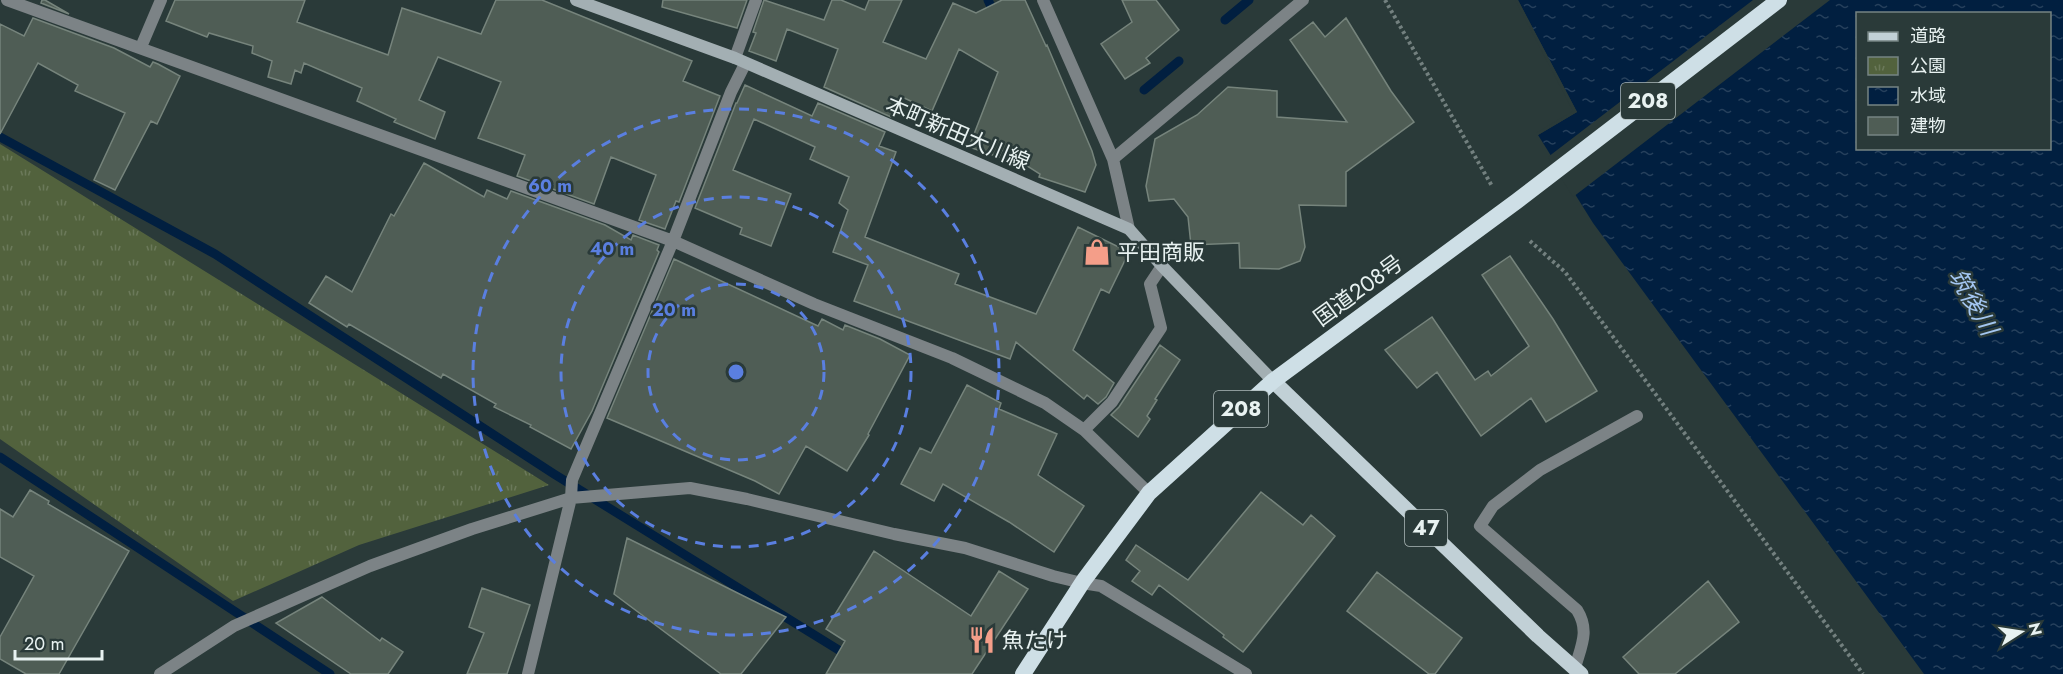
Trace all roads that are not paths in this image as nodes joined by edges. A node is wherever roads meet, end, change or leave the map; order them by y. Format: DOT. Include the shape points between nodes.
graph roads {
  1 [pos="7,0"];
  2 [pos="161,0"];
  3 [pos="576,0"];
  4 [pos="756,0"];
  5 [pos="1043,0"];
  6 [pos="1303,0"];
  7 [pos="1779,0"];
  8 [pos="141,47"];
  9 [pos="740,61"];
  10 [pos="1113,159"];
  11 [pos="1129,229"];
  12 [pos="674,241"];
  13 [pos="1162,266"];
  14 [pos="1273,381"];
  15 [pos="1637,416"];
  16 [pos="1084,430"];
  17 [pos="1149,493"];
  18 [pos="571,498"];
  19 [pos="1082,583"];
  20 [pos="1578,671"];
  21 [pos="160,674"];
  22 [pos="528,674"];
  23 [pos="1023,674"];
  24 [pos="1246,674"];
  1 -- 8 [label="street"];
  2 -- 8 [label="street"];
  3 -- 9 [label="main road, 本町新田大川線"];
  4 -- 9 [label="street"];
  5 -- 10 [label="street"];
  6 -- 10 [label="street"];
  7 -- 14 [label="highway, 国道208号 / 208"];
  8 -- 12 [label="street"];
  9 -- 11 [label="main road, 本町新田大川線"];
  9 -- 12 [label="street"];
  10 -- 11 [label="street"];
  11 -- 13 [label="main road, 本町新田大川線"];
  12 -- 16 [label="street" via="814,304 952,358 1045,403"];
  12 -- 18 [label="street" via="572,480"];
  13 -- 14 [label="main road, 本町新田大川線"];
  13 -- 16 [label="street" via="1150,284 1161,328 1112,402"];
  14 -- 17 [label="highway, 国道208号 / 208"];
  14 -- 20 [label="main road, 47"];
  15 -- 20 [label="street" via="1540,470 1493,506 1480,526 1577,610 1585,631"];
  16 -- 17 [label="street"];
  17 -- 19 [label="highway, 国道208号 / 208"];
  18 -- 19 [label="street" via="690,488 965,548"];
  18 -- 21 [label="street" via="370,566 234,626"];
  18 -- 22 [label="street"];
  19 -- 23 [label="highway, 国道208号 / 208"];
  19 -- 24 [label="street" via="1101,586"];
}
